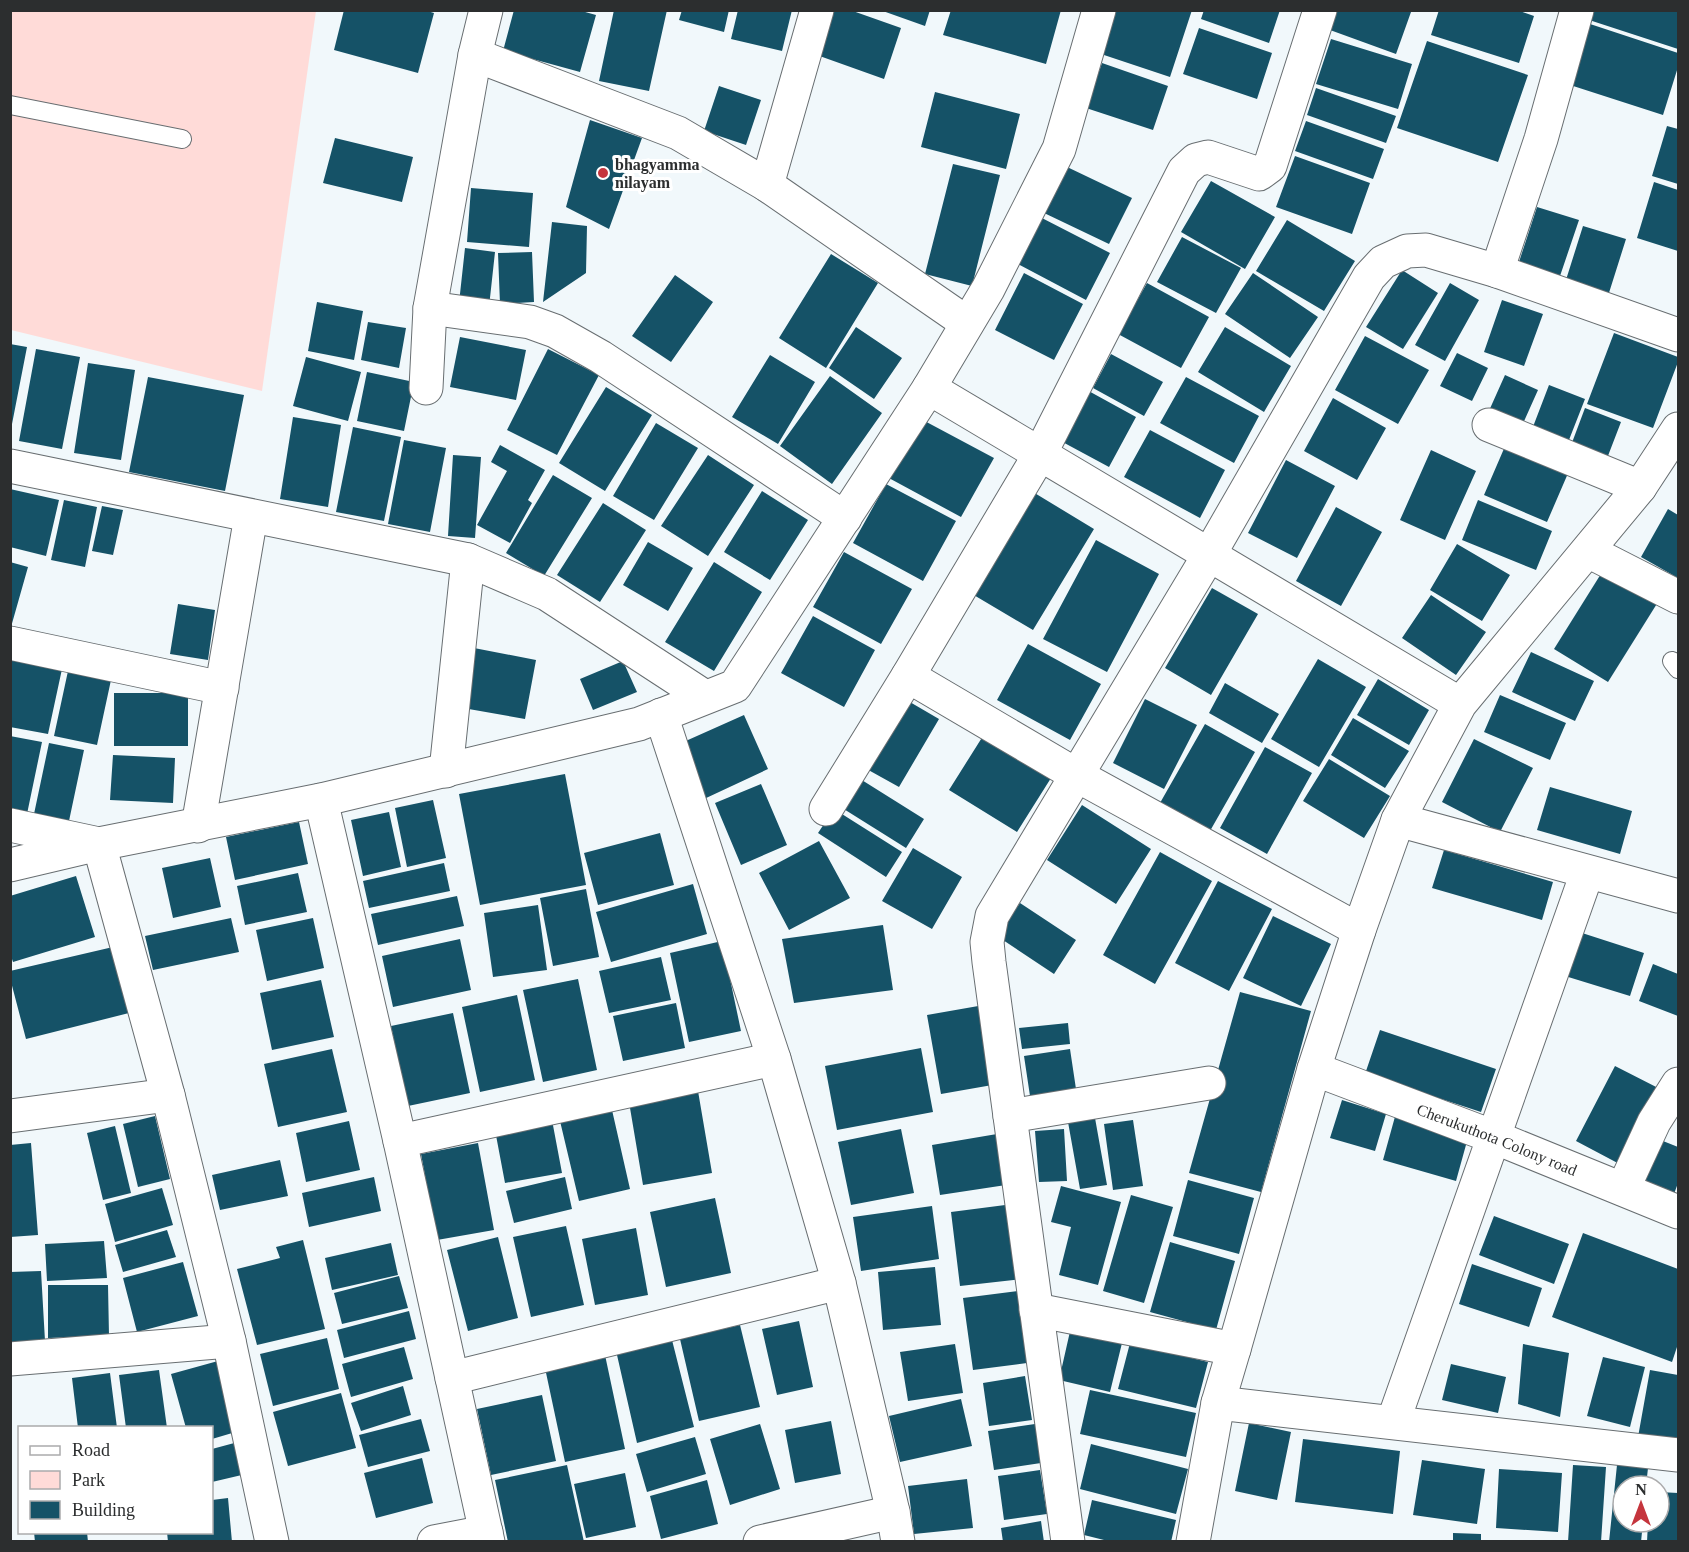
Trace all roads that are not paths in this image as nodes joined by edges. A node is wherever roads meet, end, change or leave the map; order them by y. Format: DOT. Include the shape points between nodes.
graph roads {
  1 [pos="486,10"];
  2 [pos="817,10"];
  3 [pos="1099,10"];
  4 [pos="1320,10"];
  5 [pos="1577,10"];
  6 [pos="475,55"];
  7 [pos="10,105"];
  8 [pos="182,139"];
  9 [pos="767,185"];
  10 [pos="1497,272"];
  11 [pos="430,308"];
  12 [pos="967,323"];
  13 [pos="1678,335"];
  14 [pos="426,388"];
  15 [pos="929,388"];
  16 [pos="1489,425"];
  17 [pos="1678,429"];
  18 [pos="1040,454"];
  19 [pos="10,466"];
  20 [pos="1640,488"];
  21 [pos="251,516"];
  22 [pos="845,518"];
  23 [pos="1588,551"];
  24 [pos="1209,555"];
  25 [pos="468,560"];
  26 [pos="1678,597"];
  27 [pos="10,644"];
  28 [pos="908,676"];
  29 [pos="222,688"];
  30 [pos="705,697"];
  31 [pos="1460,704"];
  32 [pos="661,715"];
  33 [pos="446,771"];
  34 [pos="1078,776"];
  35 [pos="321,800"];
  36 [pos="826,809"];
  37 [pos="1398,820"];
  38 [pos="10,825"];
  39 [pos="198,826"];
  40 [pos="99,844"];
  41 [pos="10,865"];
  42 [pos="1587,873"];
  43 [pos="1678,896"];
  44 [pos="1359,930"];
  45 [pos="774,1059"];
  46 [pos="1314,1069"];
  47 [pos="1209,1083"];
  48 [pos="1678,1084"];
  49 [pos="168,1095"];
  50 [pos="10,1116"];
  51 [pos="1010,1116"];
  52 [pos="1494,1137"];
  53 [pos="400,1141"];
  54 [pos="1623,1189"];
  55 [pos="1678,1212"];
  56 [pos="839,1283"];
  57 [pos="1036,1310"];
  58 [pos="229,1341"];
  59 [pos="1234,1349"];
  60 [pos="10,1359"];
  61 [pos="452,1378"];
  62 [pos="1218,1403"];
  63 [pos="1394,1422"];
  64 [pos="1678,1455"];
  65 [pos="895,1527"];
  66 [pos="487,1537"];
  67 [pos="272,1542"];
  68 [pos="434,1542"];
  69 [pos="760,1542"];
  70 [pos="1068,1542"];
  71 [pos="1193,1542"];
  1 -- 6 [label="street"];
  2 -- 9 [label="street"];
  3 -- 12 [label="street" via="1059,149"];
  4 -- 18 [label="street" via="1270,166 1260,174 1208,157 1196,160 1184,171"];
  5 -- 10 [label="street" via="1541,139"];
  6 -- 9 [label="street" via="678,133"];
  6 -- 11 [label="street"];
  7 -- 8 [label="lane"];
  9 -- 12 [label="street"];
  10 -- 13 [label="street"];
  10 -- 24 [label="street" via="1426,250 1407,251 1383,262 1369,277"];
  11 -- 14 [label="street"];
  11 -- 22 [label="street" via="530,322 555,331 602,357"];
  12 -- 15 [label="street"];
  15 -- 18 [label="street"];
  15 -- 22 [label="street"];
  16 -- 20 [label="street"];
  17 -- 20 [label="street"];
  18 -- 24 [label="street"];
  18 -- 28 [label="street"];
  19 -- 21 [label="street"];
  20 -- 23 [label="street"];
  21 -- 25 [label="street"];
  21 -- 29 [label="street"];
  22 -- 30 [label="street" via="735,686"];
  23 -- 26 [label="street"];
  23 -- 31 [label="street"];
  24 -- 31 [label="street"];
  24 -- 34 [label="street"];
  25 -- 30 [label="street" via="547,594"];
  25 -- 33 [label="street"];
  27 -- 29 [label="street"];
  28 -- 34 [label="street"];
  28 -- 36 [label="street"];
  29 -- 39 [label="street"];
  30 -- 32 [label="street"];
  31 -- 37 [label="street"];
  32 -- 33 [label="street" via="639,724"];
  32 -- 45 [label="street"];
  33 -- 35 [label="street"];
  34 -- 44 [label="street"];
  34 -- 51 [label="street" via="992,916 987,942"];
  35 -- 39 [label="street"];
  35 -- 53 [label="street"];
  37 -- 42 [label="street"];
  37 -- 44 [label="street"];
  38 -- 40 [label="street"];
  39 -- 40 [label="street"];
  40 -- 41 [label="street"];
  40 -- 49 [label="street"];
  42 -- 43 [label="street"];
  42 -- 52 [label="street"];
  44 -- 46 [label="street"];
  45 -- 53 [label="street"];
  45 -- 56 [label="street"];
  46 -- 52 [label="street, Cherukuthota Colony road"];
  46 -- 59 [label="street"];
  47 -- 51 [label="street"];
  48 -- 54 [label="street" via="1654,1122"];
  49 -- 50 [label="street"];
  49 -- 58 [label="street"];
  51 -- 57 [label="street"];
  52 -- 54 [label="street, Cherukuthota Colony road"];
  52 -- 63 [label="street"];
  53 -- 61 [label="street"];
  54 -- 55 [label="street, Cherukuthota Colony road"];
  56 -- 61 [label="street"];
  56 -- 65 [label="street"];
  57 -- 59 [label="street"];
  57 -- 70 [label="street"];
  58 -- 60 [label="street"];
  58 -- 67 [label="street"];
  59 -- 62 [label="street"];
  61 -- 66 [label="street"];
  62 -- 63 [label="street"];
  62 -- 71 [label="street"];
  63 -- 64 [label="street"];
  65 -- 69 [label="street"];
  66 -- 68 [label="street"];
}
